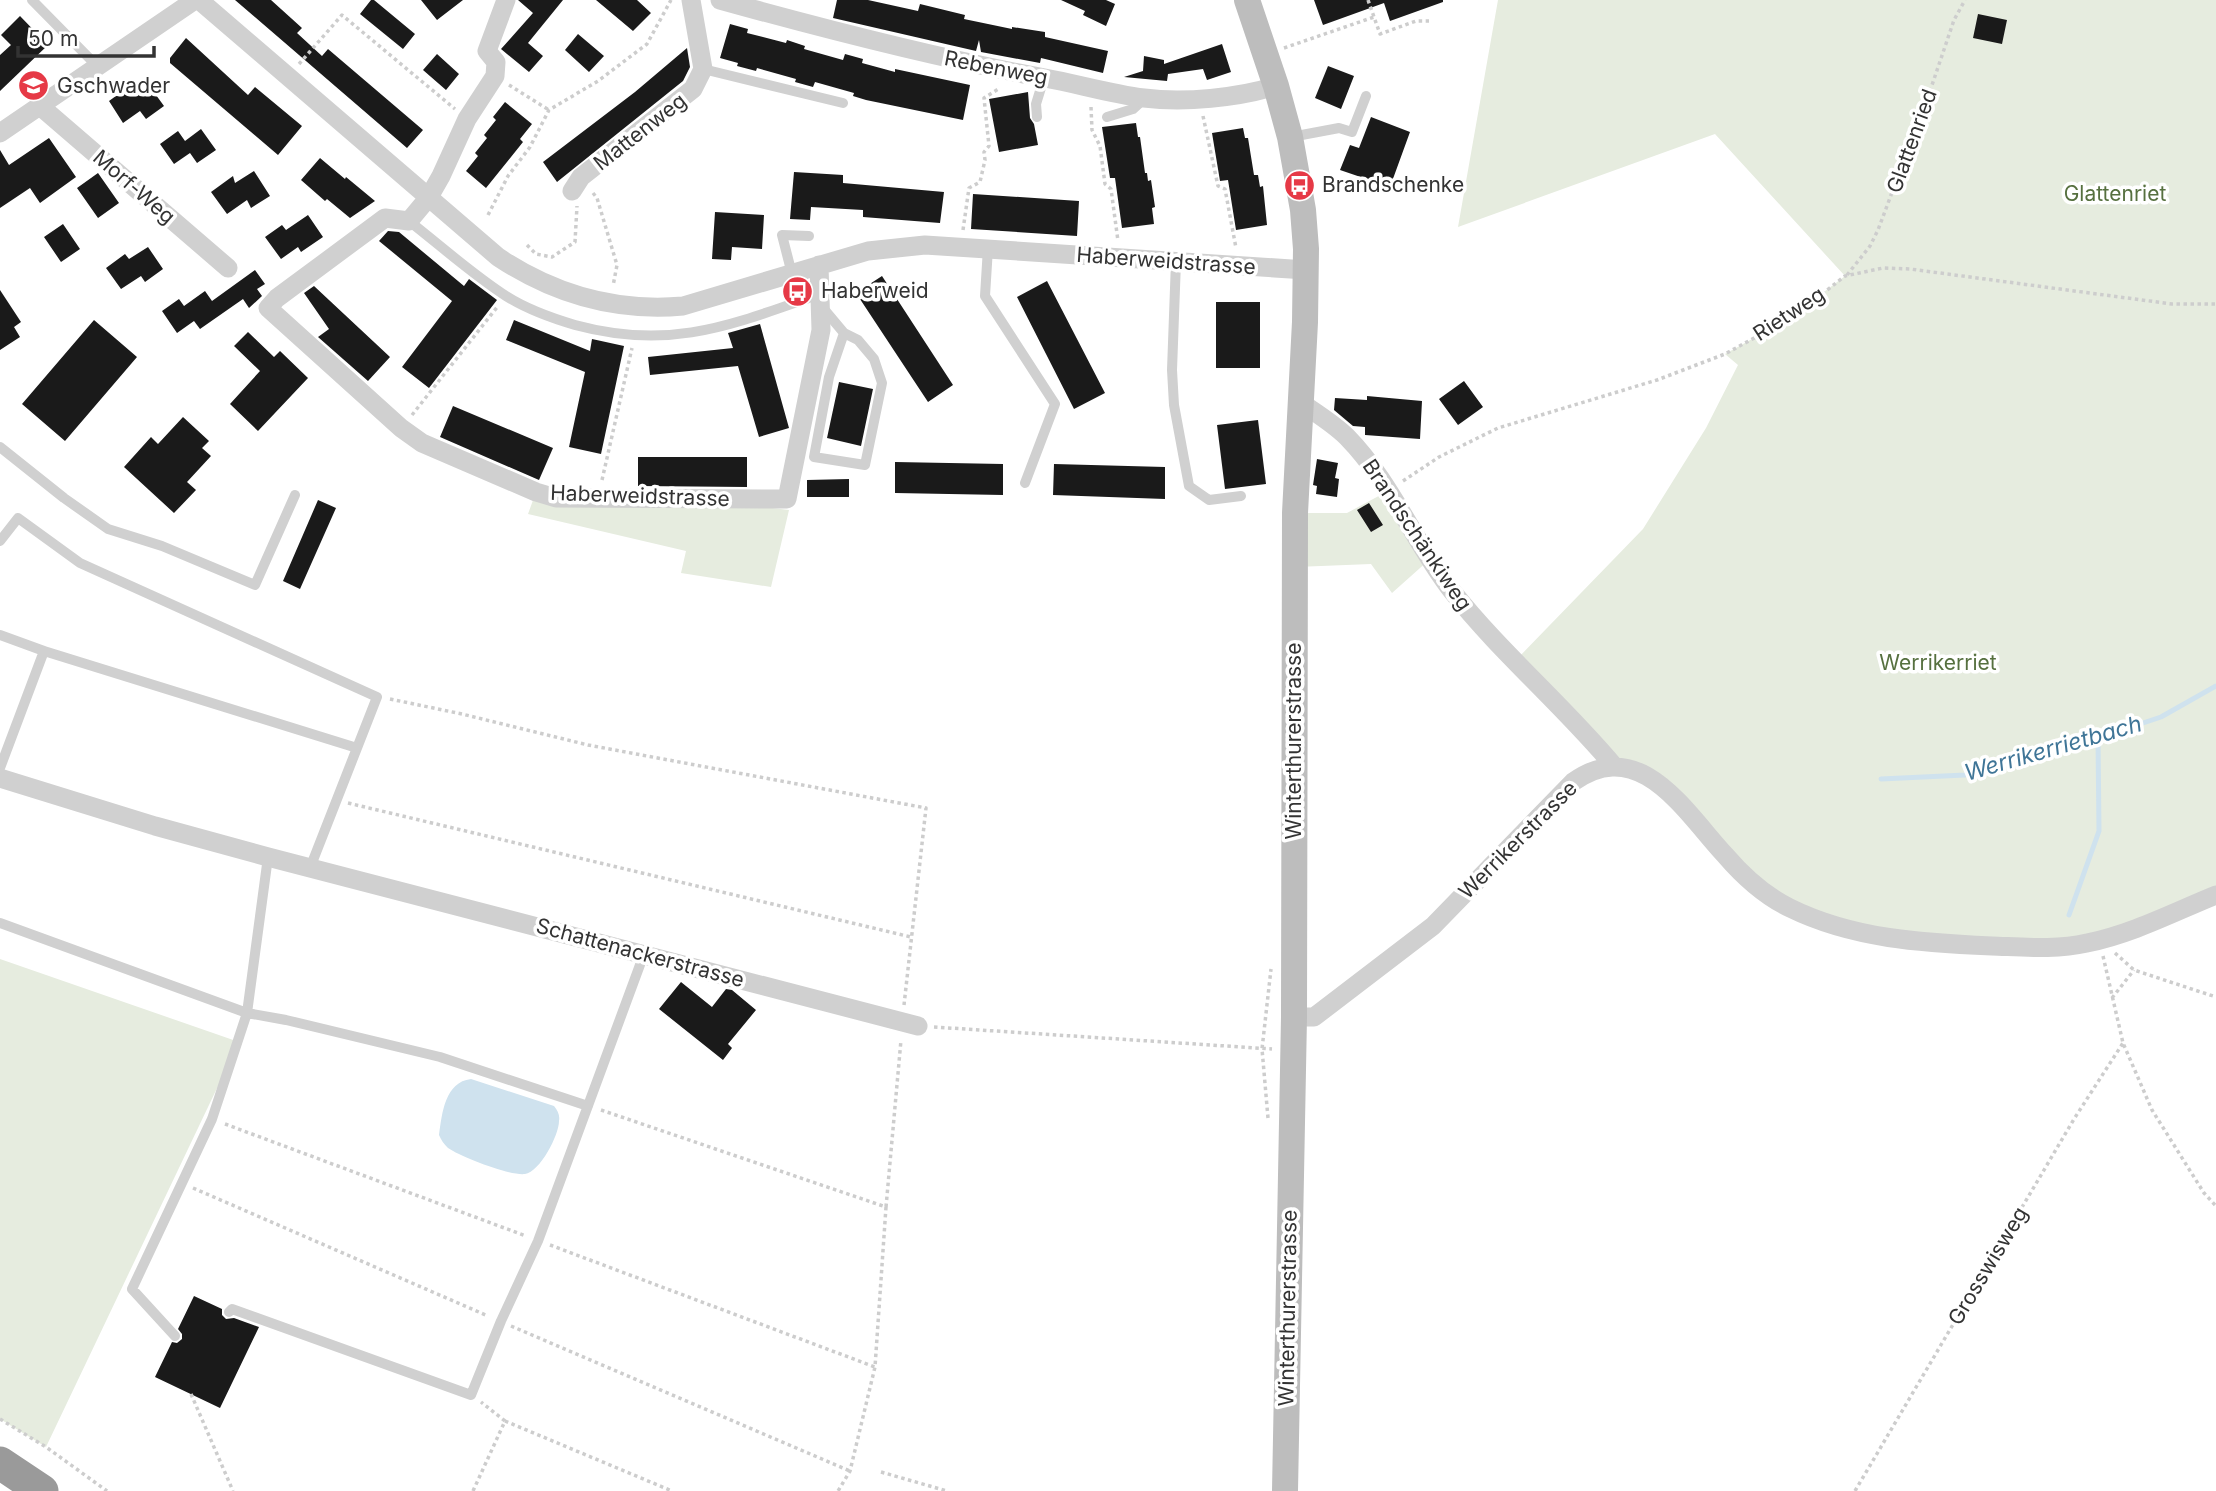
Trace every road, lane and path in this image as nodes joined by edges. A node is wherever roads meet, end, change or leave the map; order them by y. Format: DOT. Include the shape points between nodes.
graph roads {
  1 [pos="32,0"];
  2 [pos="197,0"];
  3 [pos="506,0"];
  4 [pos="671,0"];
  5 [pos="691,0"];
  6 [pos="720,0"];
  7 [pos="1247,0"];
  8 [pos="1368,0"];
  9 [pos="1965,0"];
  10 [pos="1374,17"];
  11 [pos="1429,21"];
  12 [pos="1265,54"];
  13 [pos="97,66"];
  14 [pos="703,69"];
  15 [pos="1008,72"];
  16 [pos="289,76"];
  17 [pos="495,76"];
  18 [pos="1044,78"];
  19 [pos="1276,86"];
  20 [pos="1094,88"];
  21 [pos="1366,96"];
  22 [pos="1146,98"];
  23 [pos="1203,98"];
  24 [pos="843,103"];
  25 [pos="40,106"];
  26 [pos="549,110"];
  27 [pos="1037,117"];
  28 [pos="1107,117"];
  29 [pos="467,119"];
  30 [pos="0,133"];
  31 [pos="1290,137"];
  32 [pos="576,184"];
  33 [pos="429,197"];
  34 [pos="488,215"];
  35 [pos="409,221"];
  36 [pos="809,236"];
  37 [pos="527,246"];
  38 [pos="961,247"];
  39 [pos="988,248"];
  40 [pos="1237,253"];
  41 [pos="1121,257"];
  42 [pos="1176,261"];
  43 [pos="819,265"];
  44 [pos="228,268"];
  45 [pos="1306,270"];
  46 [pos="792,274"];
  47 [pos="1845,276"];
  48 [pos="506,296"];
  49 [pos="820,300"];
  50 [pos="2216,304"];
  51 [pos="610,305"];
  52 [pos="844,333"];
  53 [pos="635,336"];
  54 [pos="1300,402"];
  55 [pos="401,428"];
  56 [pos="0,447"];
  57 [pos="1025,483"];
  58 [pos="1388,491"];
  59 [pos="295,495"];
  60 [pos="1241,496"];
  61 [pos="601,499"];
  62 [pos="0,541"];
  63 [pos="0,635"];
  64 [pos="44,651"];
  65 [pos="377,697"];
  66 [pos="357,748"];
  67 [pos="1614,766"];
  68 [pos="0,768"];
  69 [pos="0,778"];
  70 [pos="337,800"];
  71 [pos="268,857"];
  72 [pos="310,868"];
  73 [pos="2216,895"];
  74 [pos="0,923"];
  75 [pos="911,937"];
  76 [pos="2100,940"];
  77 [pos="644,954"];
  78 [pos="2134,970"];
  79 [pos="2216,997"];
  80 [pos="2112,998"];
  81 [pos="247,1013"];
  82 [pos="1294,1017"];
  83 [pos="910,1024"];
  84 [pos="2123,1042"];
  85 [pos="1293,1050"];
  86 [pos="588,1106"];
  87 [pos="212,1119"];
  88 [pos="182,1183"];
  89 [pos="2216,1206"];
  90 [pos="886,1207"];
  91 [pos="538,1241"];
  92 [pos="229,1312"];
  93 [pos="501,1321"];
  94 [pos="174,1336"];
  95 [pos="875,1367"];
  96 [pos="191,1394"];
  97 [pos="471,1395"];
  98 [pos="0,1419"];
  99 [pos="505,1421"];
  100 [pos="0,1463"];
  101 [pos="850,1471"];
  102 [pos="881,1472"];
  103 [pos="43,1491"];
  104 [pos="107,1491"];
  105 [pos="233,1491"];
  106 [pos="473,1491"];
  107 [pos="672,1491"];
  108 [pos="838,1491"];
  109 [pos="947,1491"];
  110 [pos="1285,1491"];
  111 [pos="1855,1491"];
  1 -- 13 [label="lane"];
  2 -- 13 [label="street"];
  2 -- 16 [label="street, Haberweidstrasse"];
  3 -- 17 [label="street" via="487,51 496,62"];
  4 -- 26 [label="path" via="647,44"];
  5 -- 14 [label="street"];
  6 -- 15 [label="street, Rebenweg"];
  7 -- 12 [label="main road, Winterthurerstrasse"];
  8 -- 10 [label="path"];
  9 -- 47 [label="path, Glattenried" via="1882,221 1870,246"];
  10 -- 11 [label="path" via="1380,34"];
  10 -- 12 [label="path"];
  12 -- 19 [label="main road, Winterthurerstrasse"];
  13 -- 25 [label="street"];
  14 -- 24 [label="lane"];
  14 -- 32 [label="street, Mattenweg" via="693,89 677,104"];
  15 -- 18 [label="street, Rebenweg"];
  15 -- 38 [label="path" via="1007,83 984,98 989,146 980,182 969,188"];
  16 -- 29 [label="path" via="342,15"];
  16 -- 33 [label="street, Haberweidstrasse"];
  17 -- 26 [label="path"];
  17 -- 29 [label="street"];
  18 -- 20 [label="street, Rebenweg"];
  18 -- 27 [label="lane"];
  19 -- 23 [label="street, Rebenweg"];
  19 -- 31 [label="main road, Winterthurerstrasse"];
  20 -- 22 [label="street, Rebenweg"];
  20 -- 41 [label="path" via="1092,130 1100,146 1105,184 1111,189"];
  21 -- 31 [label="lane" via="1352,132 1339,128"];
  22 -- 23 [label="street, Rebenweg"];
  22 -- 28 [label="lane" via="1133,109"];
  23 -- 40 [label="path" via="1203,121 1218,186 1225,189"];
  25 -- 30 [label="street"];
  25 -- 44 [label="street, Morf-Weg"];
  26 -- 34 [label="path"];
  29 -- 33 [label="street"];
  31 -- 45 [label="main road, Winterthurerstrasse" via="1303,210"];
  32 -- 37 [label="path" via="576,242 552,257 536,254"];
  32 -- 51 [label="path" via="597,198 617,265"];
  33 -- 35 [label="street"];
  33 -- 51 [label="street, Haberweidstrasse" via="510,265 554,288"];
  35 -- 48 [label="lane"];
  35 -- 55 [label="street, Haberweidstrasse" via="385,218 268,308"];
  36 -- 46 [label="lane" via="782,235"];
  38 -- 39 [label="street, Haberweidstrasse"];
  38 -- 43 [label="street, Haberweidstrasse" via="894,247"];
  39 -- 41 [label="street, Haberweidstrasse"];
  39 -- 57 [label="lane" via="985,296 1055,404"];
  41 -- 42 [label="street, Haberweidstrasse"];
  42 -- 45 [label="street, Haberweidstrasse"];
  42 -- 60 [label="lane" via="1174,405 1189,486 1209,500"];
  43 -- 46 [label="street, Haberweidstrasse"];
  43 -- 49 [label="street, Haberweidstrasse"];
  45 -- 54 [label="main road, Winterthurerstrasse"];
  46 -- 51 [label="street, Haberweidstrasse" via="683,306"];
  47 -- 50 [label="path, Rietweg" via="1897,268 2172,304"];
  47 -- 58 [label="path, Rietweg" via="1767,331 1725,354 1657,380 1498,428 1439,457"];
  48 -- 53 [label="lane" via="548,318"];
  48 -- 55 [label="path"];
  49 -- 52 [label="lane"];
  49 -- 53 [label="lane" via="732,325 678,335"];
  49 -- 61 [label="street, Haberweidstrasse" via="821,330 787,499"];
  52 -- 52 [label="lane" via="829,377 814,457 865,465 882,383 874,359 858,340"];
  53 -- 61 [label="path" via="602,473"];
  54 -- 58 [label="street, Brandschänkiweg" via="1345,435"];
  54 -- 82 [label="main road, Winterthurerstrasse" via="1295,513"];
  55 -- 61 [label="street, Haberweidstrasse" via="422,443 536,492 556,498"];
  56 -- 59 [label="lane" via="108,529 255,585"];
  58 -- 67 [label="street, Brandschänkiweg" via="1460,600"];
  62 -- 65 [label="lane" via="18,518 80,563"];
  63 -- 64 [label="lane"];
  64 -- 66 [label="lane"];
  64 -- 68 [label="lane"];
  65 -- 66 [label="lane"];
  65 -- 75 [label="path" via="588,745 926,808"];
  66 -- 70 [label="lane"];
  67 -- 76 [label="street" via="1647,776 1666,790 1745,876 1767,894 1813,918 1868,934 1937,943 2041,947"];
  67 -- 82 [label="street, Werrikerstrasse" via="1586,773 1573,782 1433,926 1314,1017"];
  69 -- 71 [label="street, Schattenackerstrasse"];
  70 -- 72 [label="lane"];
  70 -- 75 [label="path"];
  71 -- 72 [label="street, Schattenackerstrasse"];
  71 -- 81 [label="lane"];
  72 -- 77 [label="street, Schattenackerstrasse"];
  73 -- 76 [label="street"];
  74 -- 81 [label="lane"];
  75 -- 83 [label="path"];
  76 -- 78 [label="path"];
  76 -- 80 [label="path"];
  77 -- 83 [label="street, Schattenackerstrasse"];
  77 -- 86 [label="lane"];
  78 -- 79 [label="path"];
  78 -- 80 [label="path"];
  80 -- 84 [label="path"];
  81 -- 86 [label="lane" via="440,1057"];
  81 -- 87 [label="lane"];
  82 -- 85 [label="main road, Winterthurerstrasse"];
  83 -- 85 [label="path"];
  83 -- 90 [label="path"];
  84 -- 89 [label="path" via="2152,1110"];
  84 -- 111 [label="path, Grosswisweg"];
  85 -- 110 [label="main road, Winterthurerstrasse"];
  86 -- 90 [label="path"];
  86 -- 91 [label="lane"];
  87 -- 88 [label="lane"];
  87 -- 91 [label="path"];
  88 -- 93 [label="path"];
  88 -- 94 [label="lane" via="132,1289"];
  90 -- 95 [label="path"];
  91 -- 93 [label="lane"];
  91 -- 95 [label="path"];
  92 -- 97 [label="lane" via="232,1309"];
  93 -- 97 [label="lane"];
  93 -- 101 [label="path"];
  95 -- 101 [label="path"];
  96 -- 105 [label="path"];
  97 -- 99 [label="path"];
  98 -- 104 [label="path"];
  99 -- 106 [label="path"];
  99 -- 107 [label="path"];
  100 -- 103 [label="highway"];
  101 -- 108 [label="path"];
  102 -- 109 [label="path"];
}
